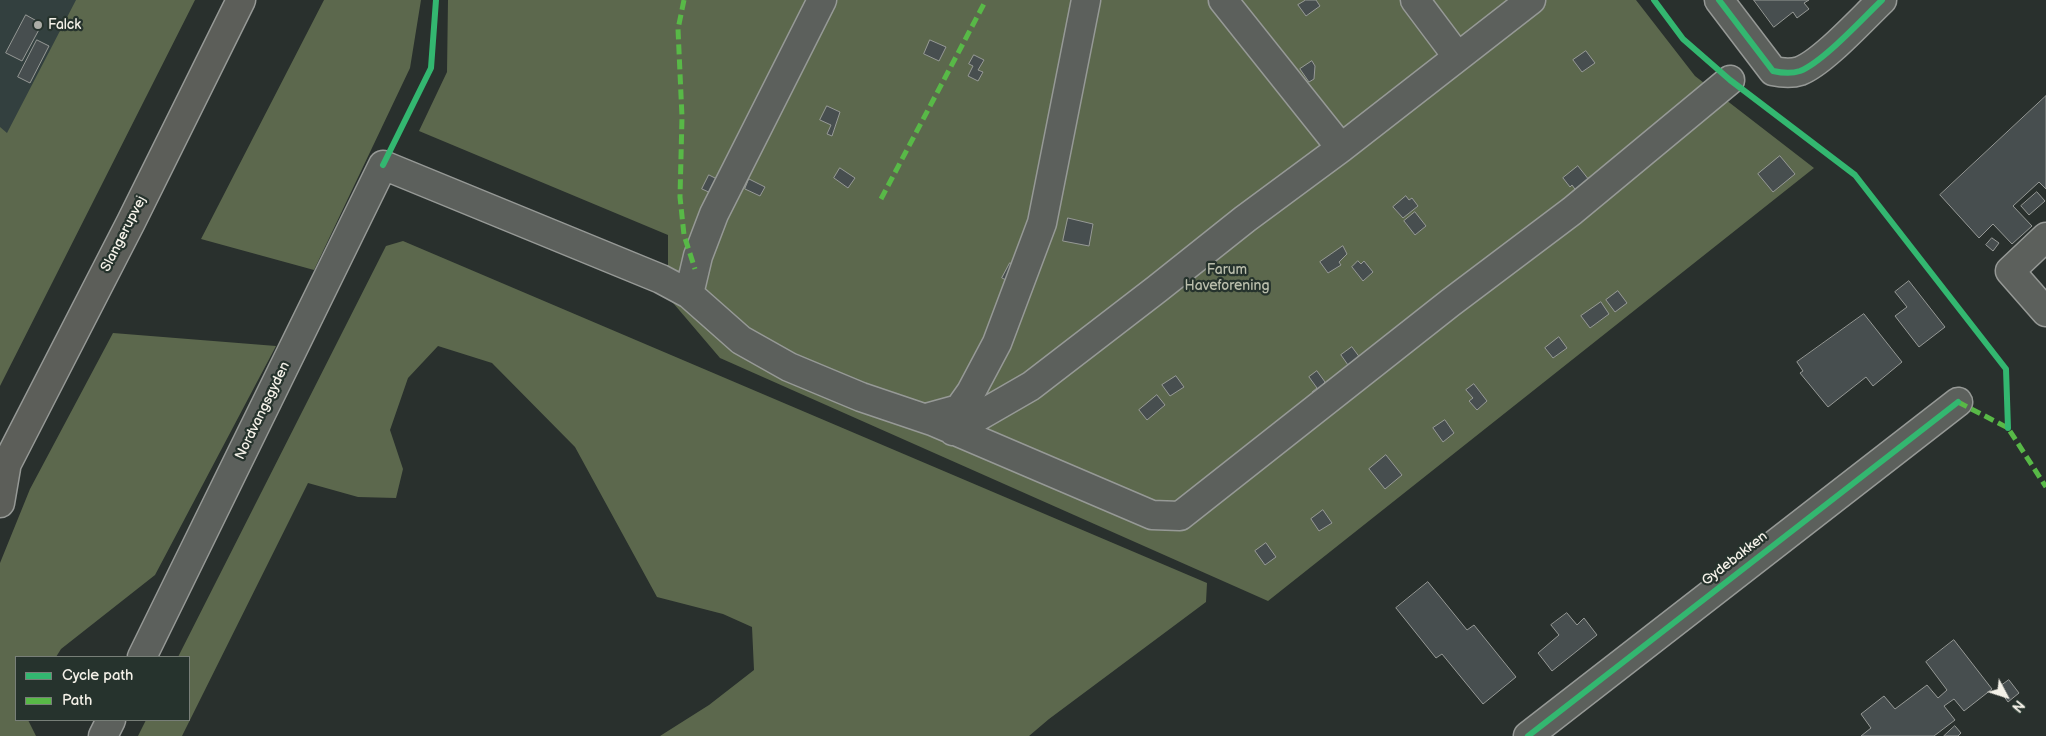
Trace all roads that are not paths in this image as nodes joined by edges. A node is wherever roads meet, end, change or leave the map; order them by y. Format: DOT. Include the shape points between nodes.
graph roads {
  1 [pos="241,0"];
  2 [pos="822,0"];
  3 [pos="1086,0"];
  4 [pos="1223,0"];
  5 [pos="1415,0"];
  6 [pos="1531,0"];
  7 [pos="1719,0"];
  8 [pos="1882,0"];
  9 [pos="1457,56"];
  10 [pos="1730,80"];
  11 [pos="1341,148"];
  12 [pos="2046,237"];
  13 [pos="689,294"];
  14 [pos="2046,312"];
  15 [pos="1958,402"];
  16 [pos="924,419"];
  17 [pos="953,430"];
  18 [pos="3,472"];
  19 [pos="0,503"];
  20 [pos="142,656"];
  21 [pos="110,721"];
  22 [pos="103,736"];
  23 [pos="1528,736"];
  1 -- 18 [label="main road, Slangerupvej"];
  2 -- 13 [label="street" via="714,214 698,256"];
  3 -- 16 [label="street" via="1042,223 997,343 972,392 959,409"];
  4 -- 11 [label="street"];
  5 -- 9 [label="street"];
  6 -- 9 [label="street"];
  7 -- 8 [label="street" via="1773,71 1786,74 1800,71 1820,59"];
  9 -- 11 [label="street"];
  10 -- 17 [label="street" via="1572,211 1180,516 1152,515"];
  11 -- 17 [label="street" via="1244,219 1031,386"];
  12 -- 14 [label="street" via="2010,272"];
  13 -- 16 [label="street" via="741,340 789,368"];
  13 -- 20 [label="street, Nordvangsgyden" via="661,279 383,166"];
  15 -- 23 [label="street, Gydebakken"];
  16 -- 17 [label="street"];
  18 -- 19 [label="main road, Slangerupvej"];
  21 -- 22 [label="street"];
}
